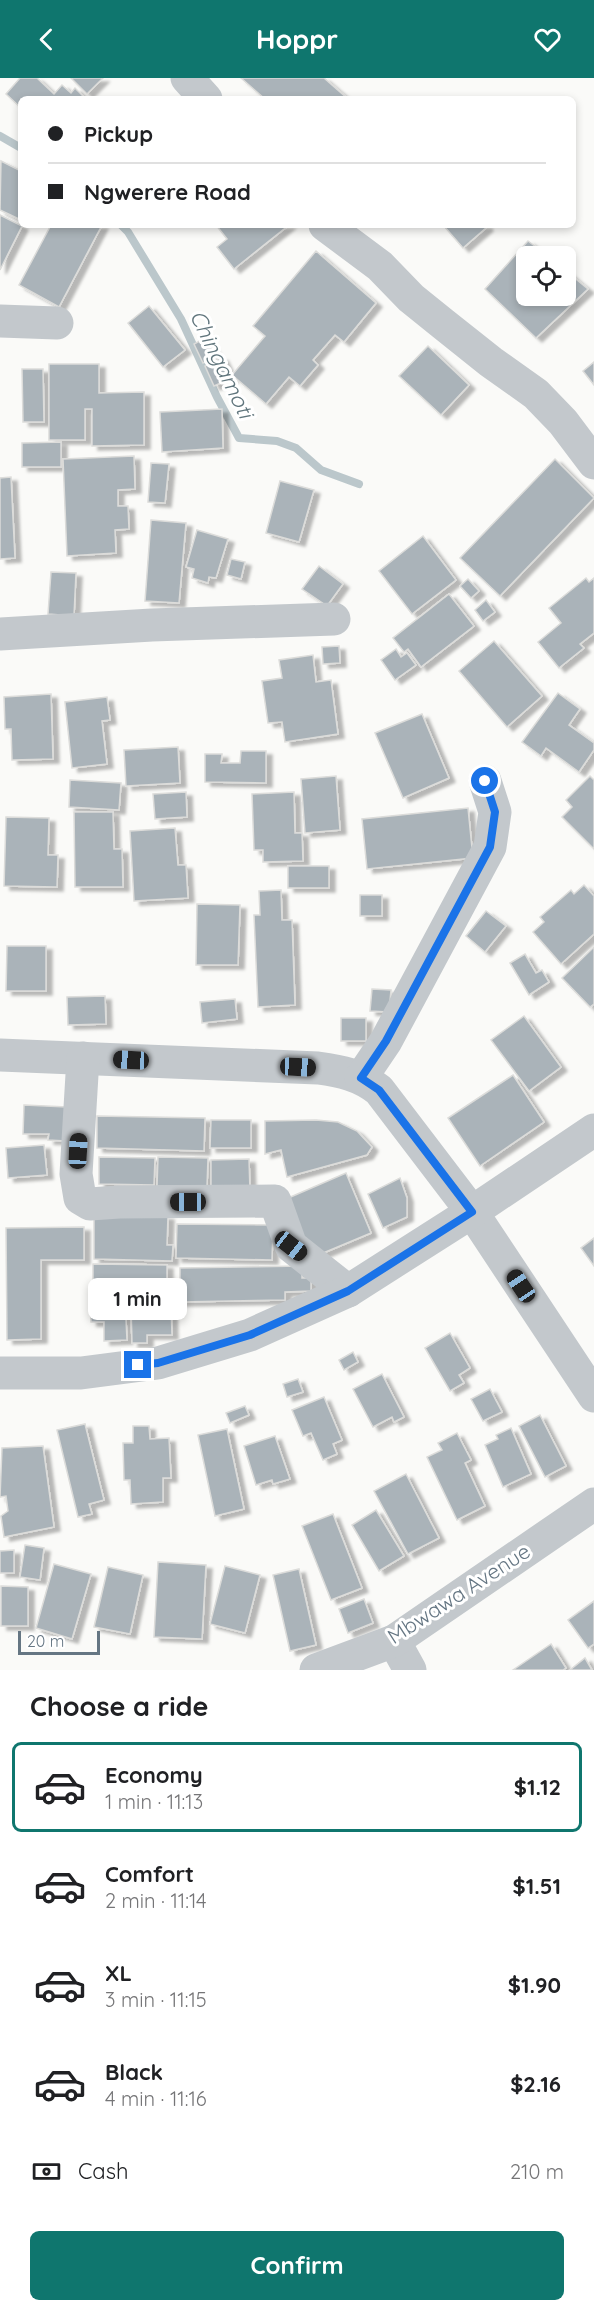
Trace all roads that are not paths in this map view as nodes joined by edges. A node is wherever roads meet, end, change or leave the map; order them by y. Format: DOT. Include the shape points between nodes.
graph roads {
  1 [pos="187,78"];
  2 [pos="203,96"];
  3 [pos="329,228"];
  4 [pos="0,321"];
  5 [pos="57,323"];
  6 [pos="594,463"];
  7 [pos="334,620"];
  8 [pos="0,634"];
  9 [pos="485,781"];
  10 [pos="0,1055"];
  11 [pos="83,1058"];
  12 [pos="361,1078"];
  13 [pos="594,1130"];
  14 [pos="472,1212"];
  15 [pos="348,1291"];
  16 [pos="0,1373"];
  17 [pos="594,1396"];
  18 [pos="594,1504"];
  19 [pos="394,1641"];
  20 [pos="316,1670"];
  21 [pos="410,1670"];
  1 -- 2 [label="street"];
  3 -- 6 [label="street" via="380,266 442,323 536,394"];
  4 -- 5 [label="street"];
  7 -- 8 [label="street"];
  9 -- 12 [label="street" via="495,812 490,847 386,1041"];
  10 -- 11 [label="street"];
  11 -- 12 [label="street" via="318,1068"];
  11 -- 15 [label="street" via="76,1174 80,1198 90,1204 275,1201 291,1246"];
  12 -- 14 [label="street" via="379,1090"];
  13 -- 14 [label="street"];
  14 -- 15 [label="street"];
  14 -- 17 [label="street"];
  15 -- 16 [label="street" via="250,1335 158,1363 81,1373"];
  18 -- 19 [label="street, Mbwawa Avenue"];
  19 -- 20 [label="street, Mbwawa Avenue"];
  19 -- 21 [label="street"];
}
